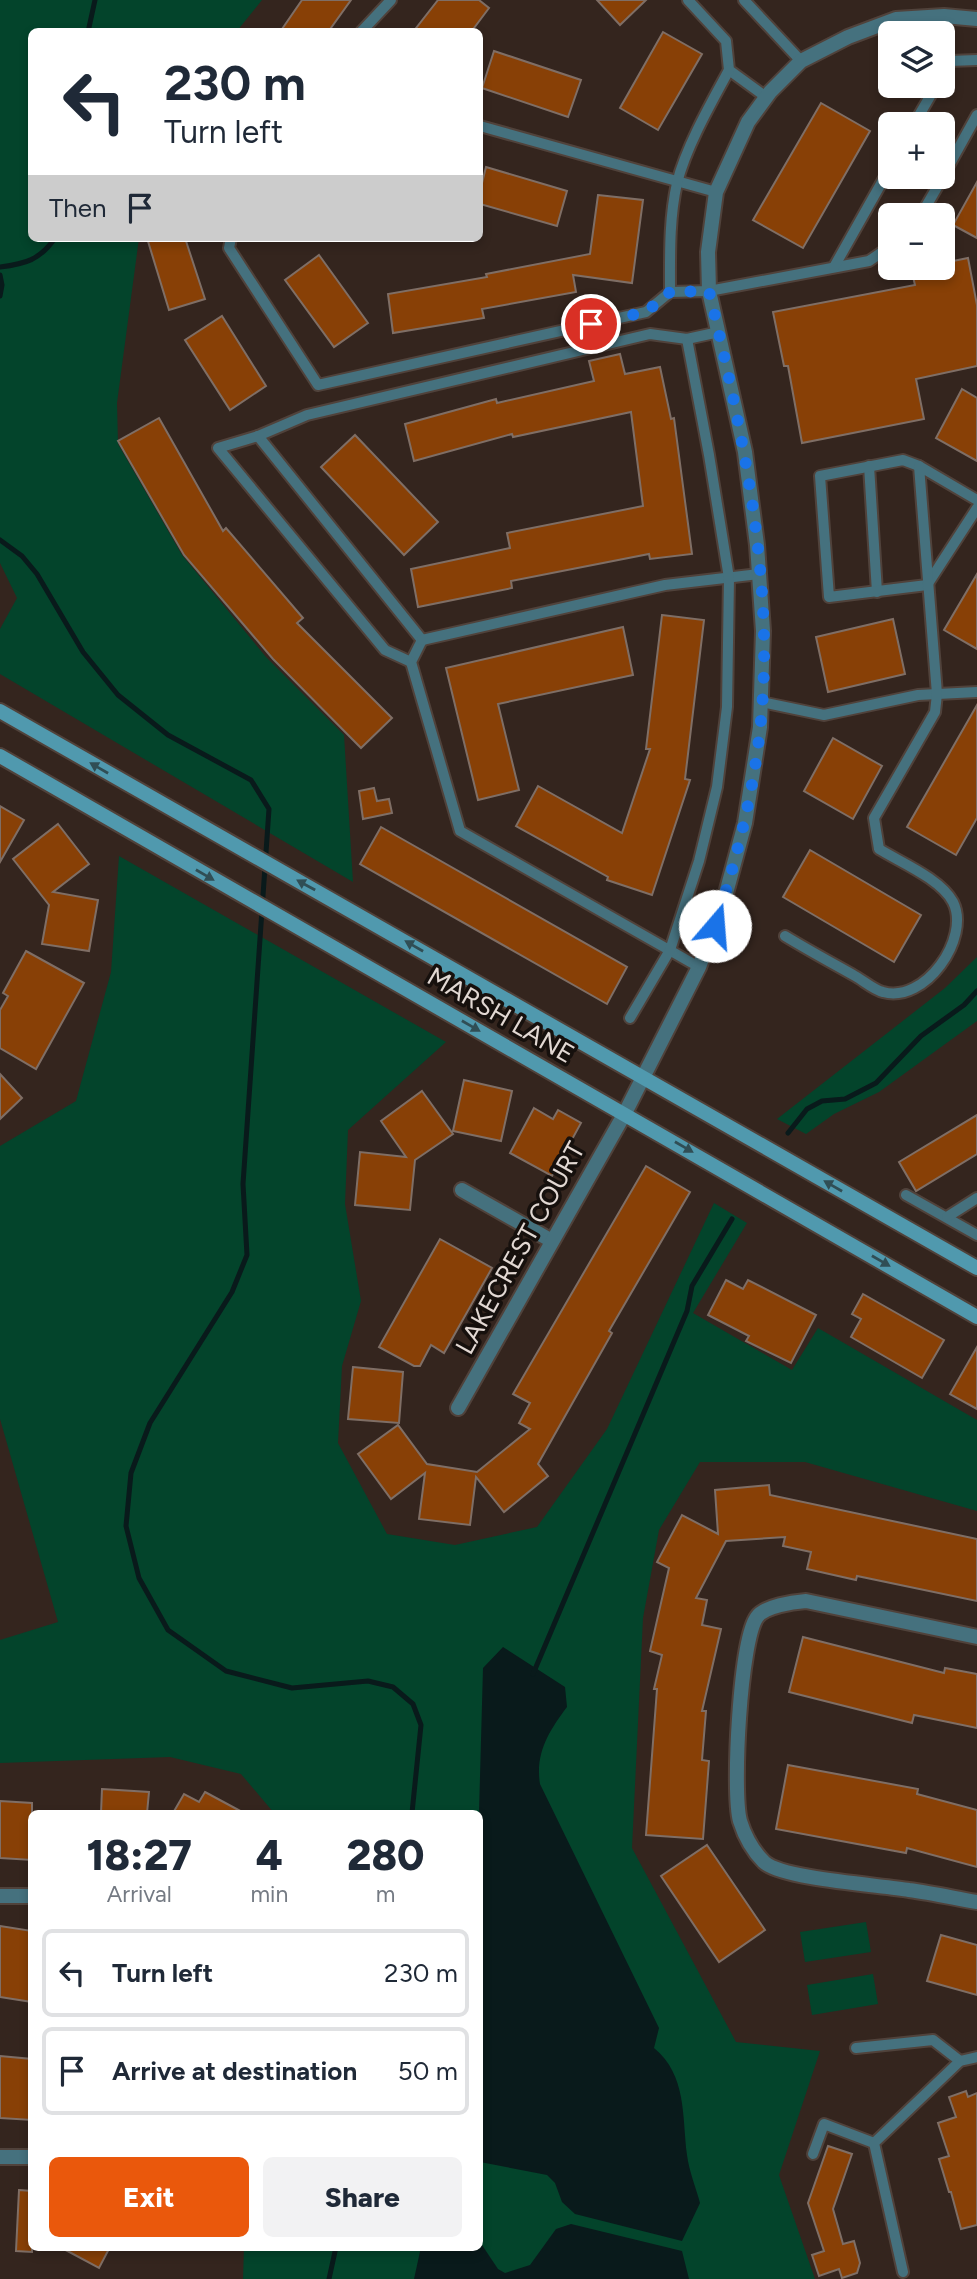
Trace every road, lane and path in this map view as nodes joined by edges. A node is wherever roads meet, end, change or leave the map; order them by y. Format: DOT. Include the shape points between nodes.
graph roads {
  1 [pos="391,0"];
  2 [pos="688,0"];
  3 [pos="744,0"];
  4 [pos="977,19"];
  5 [pos="365,28"];
  6 [pos="977,60"];
  7 [pos="801,61"];
  8 [pos="955,61"];
  9 [pos="729,70"];
  10 [pos="766,97"];
  11 [pos="977,115"];
  12 [pos="483,127"];
  13 [pos="955,154"];
  14 [pos="678,182"];
  15 [pos="878,189"];
  16 [pos="716,192"];
  17 [pos="230,242"];
  18 [pos="878,255"];
  19 [pos="834,267"];
  20 [pos="709,291"];
  21 [pos="670,292"];
  22 [pos="719,332"];
  23 [pos="687,339"];
  24 [pos="258,436"];
  25 [pos="869,466"];
  26 [pos="919,466"];
  27 [pos="977,500"];
  28 [pos="977,508"];
  29 [pos="759,574"];
  30 [pos="729,578"];
  31 [pos="927,585"];
  32 [pos="877,592"];
  33 [pos="422,640"];
  34 [pos="411,662"];
  35 [pos="977,692"];
  36 [pos="937,694"];
  37 [pos="761,702"];
  38 [pos="0,710"];
  39 [pos="0,756"];
  40 [pos="785,936"];
  41 [pos="670,950"];
  42 [pos="699,967"];
  43 [pos="631,1018"];
  44 [pos="643,1078"];
  45 [pos="625,1113"];
  46 [pos="462,1190"];
  47 [pos="906,1195"];
  48 [pos="977,1198"];
  49 [pos="947,1217"];
  50 [pos="977,1235"];
  51 [pos="552,1241"];
  52 [pos="977,1268"];
  53 [pos="977,1317"];
  54 [pos="458,1408"];
  55 [pos="977,1637"];
  56 [pos="0,1896"];
  57 [pos="28,1896"];
  58 [pos="977,1902"];
  59 [pos="856,2048"];
  60 [pos="977,2057"];
  61 [pos="960,2061"];
  62 [pos="874,2143"];
  63 [pos="813,2154"];
  64 [pos="0,2157"];
  65 [pos="28,2157"];
  66 [pos="903,2272"];
  1 -- 5 [label="lane"];
  2 -- 9 [label="lane" via="726,41"];
  3 -- 7 [label="lane"];
  4 -- 7 [label="street, LAKECREST COURT" via="896,19"];
  6 -- 8 [label="lane"];
  7 -- 10 [label="street, LAKECREST COURT"];
  9 -- 10 [label="lane"];
  9 -- 14 [label="lane" via="703,117"];
  10 -- 16 [label="street, LAKECREST COURT" via="748,122"];
  11 -- 13 [label="lane"];
  12 -- 14 [label="lane"];
  14 -- 16 [label="lane"];
  14 -- 21 [label="lane" via="670,237"];
  15 -- 19 [label="lane"];
  16 -- 20 [label="street, LAKECREST COURT" via="708,252"];
  17 -- 21 [label="lane" via="229,248 318,385 646,312"];
  18 -- 19 [label="lane" via="869,261"];
  19 -- 20 [label="lane"];
  20 -- 21 [label="lane"];
  20 -- 22 [label="street, LAKECREST COURT"];
  22 -- 23 [label="lane"];
  22 -- 29 [label="street, LAKECREST COURT" via="745,452"];
  23 -- 24 [label="lane" via="650,334 307,415"];
  23 -- 30 [label="lane"];
  24 -- 33 [label="lane"];
  24 -- 34 [label="lane" via="218,448 385,650"];
  25 -- 26 [label="lane" via="904,460"];
  25 -- 32 [label="lane"];
  25 -- 32 [label="lane" via="820,475 829,597"];
  26 -- 27 [label="lane"];
  26 -- 31 [label="lane"];
  28 -- 31 [label="lane"];
  29 -- 30 [label="lane"];
  29 -- 37 [label="street, LAKECREST COURT"];
  30 -- 33 [label="lane" via="665,585"];
  30 -- 41 [label="lane" via="727,707 717,787"];
  31 -- 32 [label="lane"];
  31 -- 36 [label="lane"];
  33 -- 34 [label="lane"];
  34 -- 41 [label="lane" via="460,831"];
  35 -- 36 [label="lane"];
  36 -- 37 [label="lane" via="824,715"];
  36 -- 40 [label="lane" via="934,712 874,818 879,849 942,887 954,903 956,927 947,955 929,979 906,993 883,992"];
  37 -- 42 [label="street, LAKECREST COURT" via="745,823"];
  44 -- 38 [label="main road, MARSH LANE, one-way"];
  39 -- 45 [label="main road, MARSH LANE, one-way"];
  41 -- 42 [label="lane"];
  41 -- 43 [label="lane"];
  42 -- 44 [label="street, LAKECREST COURT"];
  44 -- 45 [label="street, LAKECREST COURT"];
  52 -- 44 [label="main road, MARSH LANE, one-way"];
  45 -- 51 [label="street, LAKECREST COURT"];
  45 -- 53 [label="main road, MARSH LANE, one-way"];
  46 -- 51 [label="street"];
  47 -- 49 [label="lane"];
  48 -- 49 [label="lane"];
  49 -- 50 [label="lane"];
  51 -- 54 [label="street, LAKECREST COURT"];
  55 -- 58 [label="street" via="806,1601 789,1602 759,1614 744,1656 737,1788 739,1819 749,1844 766,1864 803,1876"];
  56 -- 57 [label="street"];
  59 -- 61 [label="lane" via="933,2039"];
  60 -- 61 [label="lane"];
  61 -- 62 [label="lane"];
  62 -- 63 [label="lane" via="824,2124"];
  62 -- 66 [label="lane"];
  64 -- 65 [label="street"];
}
